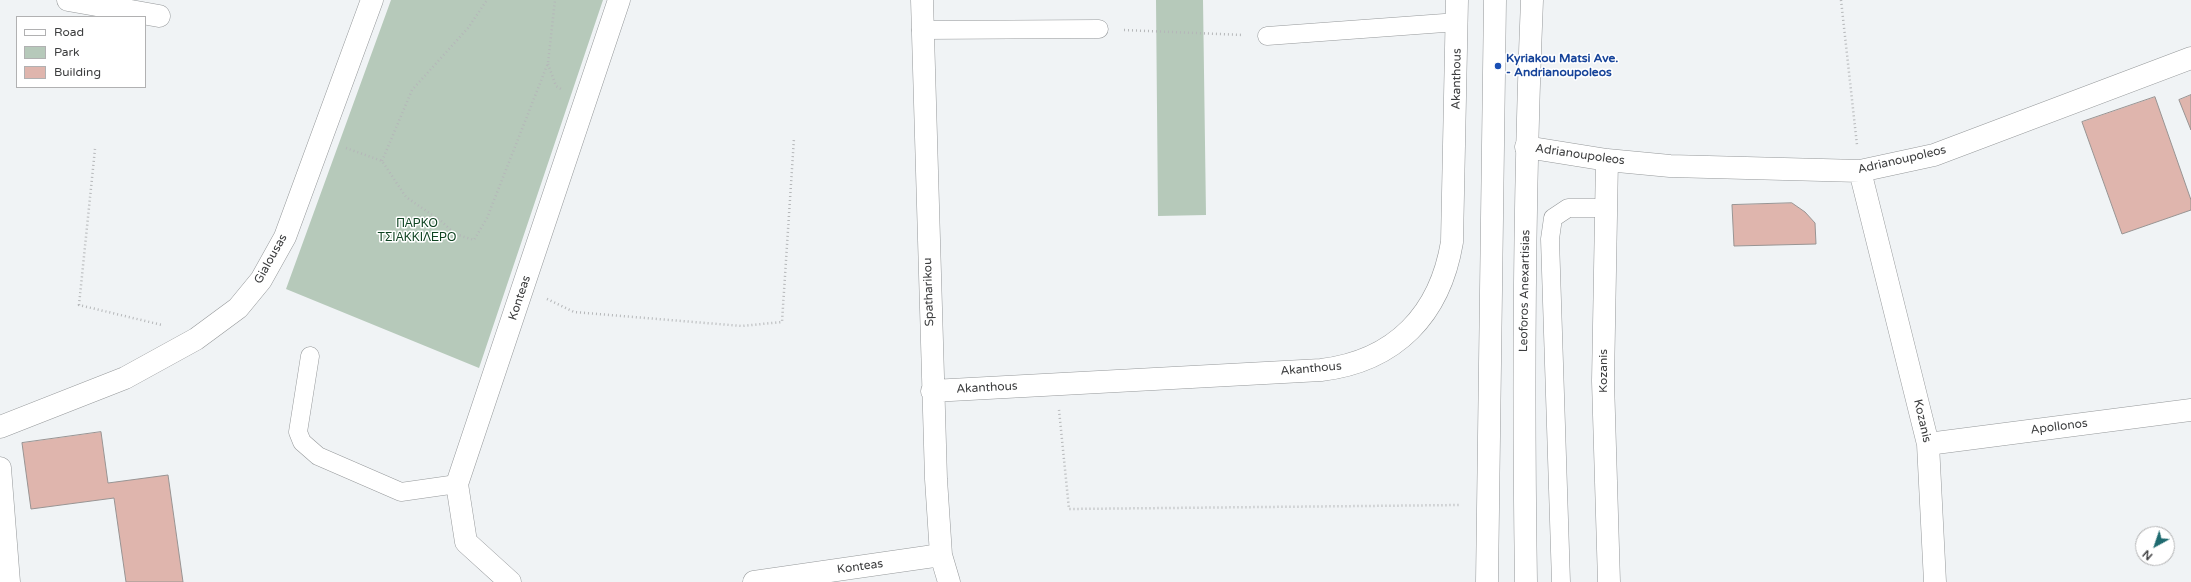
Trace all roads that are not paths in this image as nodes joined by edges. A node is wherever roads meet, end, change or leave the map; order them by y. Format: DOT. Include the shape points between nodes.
graph roads {
  1 [pos="68,0"];
  2 [pos="372,0"];
  3 [pos="619,0"];
  4 [pos="922,0"];
  5 [pos="1457,0"];
  6 [pos="1495,0"];
  7 [pos="1532,0"];
  8 [pos="160,16"];
  9 [pos="1458,22"];
  10 [pos="1099,29"];
  11 [pos="921,30"];
  12 [pos="1267,36"];
  13 [pos="2191,58"];
  14 [pos="1526,147"];
  15 [pos="1607,160"];
  16 [pos="1860,171"];
  17 [pos="1607,208"];
  18 [pos="310,356"];
  19 [pos="932,391"];
  20 [pos="2191,410"];
  21 [pos="0,427"];
  22 [pos="1928,444"];
  23 [pos="0,468"];
  24 [pos="457,484"];
  25 [pos="941,555"];
  26 [pos="9,582"];
  27 [pos="510,582"];
  28 [pos="754,582"];
  29 [pos="949,582"];
  30 [pos="1487,582"];
  31 [pos="1526,582"];
  32 [pos="1561,582"];
  33 [pos="1608,582"];
  34 [pos="1935,582"];
  1 -- 8 [label="street"];
  2 -- 21 [label="street, Gialousas" via="285,237 262,280 238,308 201,335 125,378"];
  3 -- 24 [label="street, Konteas"];
  4 -- 11 [label="street, Spatharikou"];
  5 -- 9 [label="street, Akanthous"];
  6 -- 30 [label="street"];
  7 -- 14 [label="street, Leoforos Anexartisias"];
  9 -- 12 [label="lane"];
  9 -- 19 [label="street, Akanthous" via="1454,221 1449,261 1435,296 1413,327 1384,351 1342,368"];
  10 -- 11 [label="lane"];
  11 -- 19 [label="street, Spatharikou"];
  13 -- 16 [label="street, Adrianoupoleos" via="1934,155"];
  14 -- 15 [label="street, Adrianoupoleos"];
  14 -- 31 [label="street, Leoforos Anexartisias" via="1523,418"];
  15 -- 16 [label="street, Adrianoupoleos" via="1670,166"];
  15 -- 17 [label="street, Kozanis"];
  16 -- 22 [label="street, Kozanis"];
  17 -- 32 [label="lane" via="1568,208 1553,218 1550,239"];
  17 -- 33 [label="street, Kozanis" via="1603,381"];
  18 -- 24 [label="lane" via="298,432 302,442 318,456 401,492"];
  19 -- 25 [label="street, Spatharikou"];
  20 -- 22 [label="street, Apollonos"];
  22 -- 34 [label="street, Kozanis"];
  23 -- 26 [label="street"];
  24 -- 27 [label="street, Konteas" via="466,542"];
  25 -- 28 [label="street, Konteas"];
  25 -- 29 [label="street, Spatharikou"];
}
